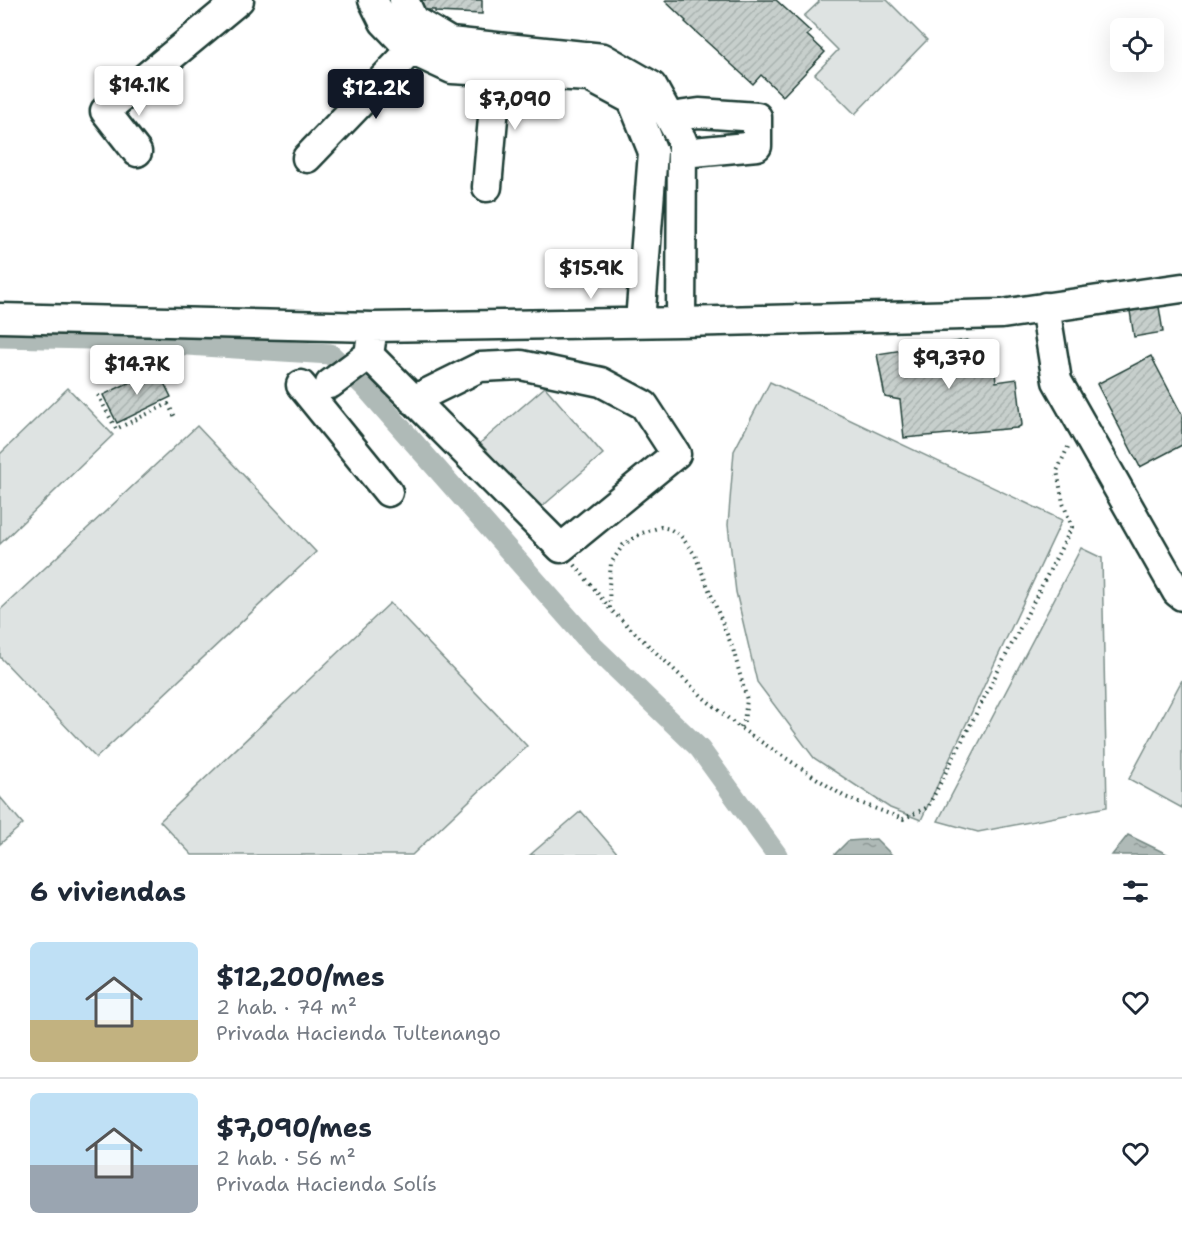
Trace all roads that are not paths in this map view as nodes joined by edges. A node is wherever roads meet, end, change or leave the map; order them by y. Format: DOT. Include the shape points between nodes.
graph roads {
  1 [pos="239,0"];
  2 [pos="373,0"];
  3 [pos="404,0"];
  4 [pos="411,50"];
  5 [pos="497,72"];
  6 [pos="670,117"];
  7 [pos="137,152"];
  8 [pos="683,153"];
  9 [pos="307,158"];
  10 [pos="488,186"];
  11 [pos="643,279"];
  12 [pos="682,279"];
  13 [pos="1182,288"];
  14 [pos="1045,308"];
  15 [pos="0,318"];
  16 [pos="639,322"];
  17 [pos="681,322"];
  18 [pos="373,327"];
  19 [pos="363,360"];
  20 [pos="330,384"];
  21 [pos="301,385"];
  22 [pos="413,400"];
  23 [pos="388,492"];
  24 [pos="1182,596"];
  1 -- 7 [label="street" via="105,111"];
  2 -- 4 [label="street" via="384,22"];
  3 -- 6 [label="street" via="413,20 450,42 603,58 652,86"];
  4 -- 5 [label="street" via="452,69"];
  4 -- 9 [label="street"];
  5 -- 10 [label="street"];
  5 -- 11 [label="street" via="589,77 632,100 653,152"];
  6 -- 8 [label="street" via="682,140"];
  6 -- 8 [label="street" via="699,113 758,117 757,146"];
  8 -- 12 [label="street"];
  11 -- 12 [label="street"];
  11 -- 16 [label="street"];
  12 -- 17 [label="street"];
  13 -- 14 [label="street"];
  14 -- 17 [label="street" via="1002,314"];
  14 -- 24 [label="street" via="1057,381"];
  15 -- 18 [label="street"];
  16 -- 17 [label="street"];
  16 -- 18 [label="street"];
  18 -- 19 [label="street"];
  19 -- 20 [label="street"];
  19 -- 22 [label="street"];
  21 -- 23 [label="street"];
  22 -- 22 [label="street" via="480,367 521,365 601,381 644,405 676,454 561,548"];
}
